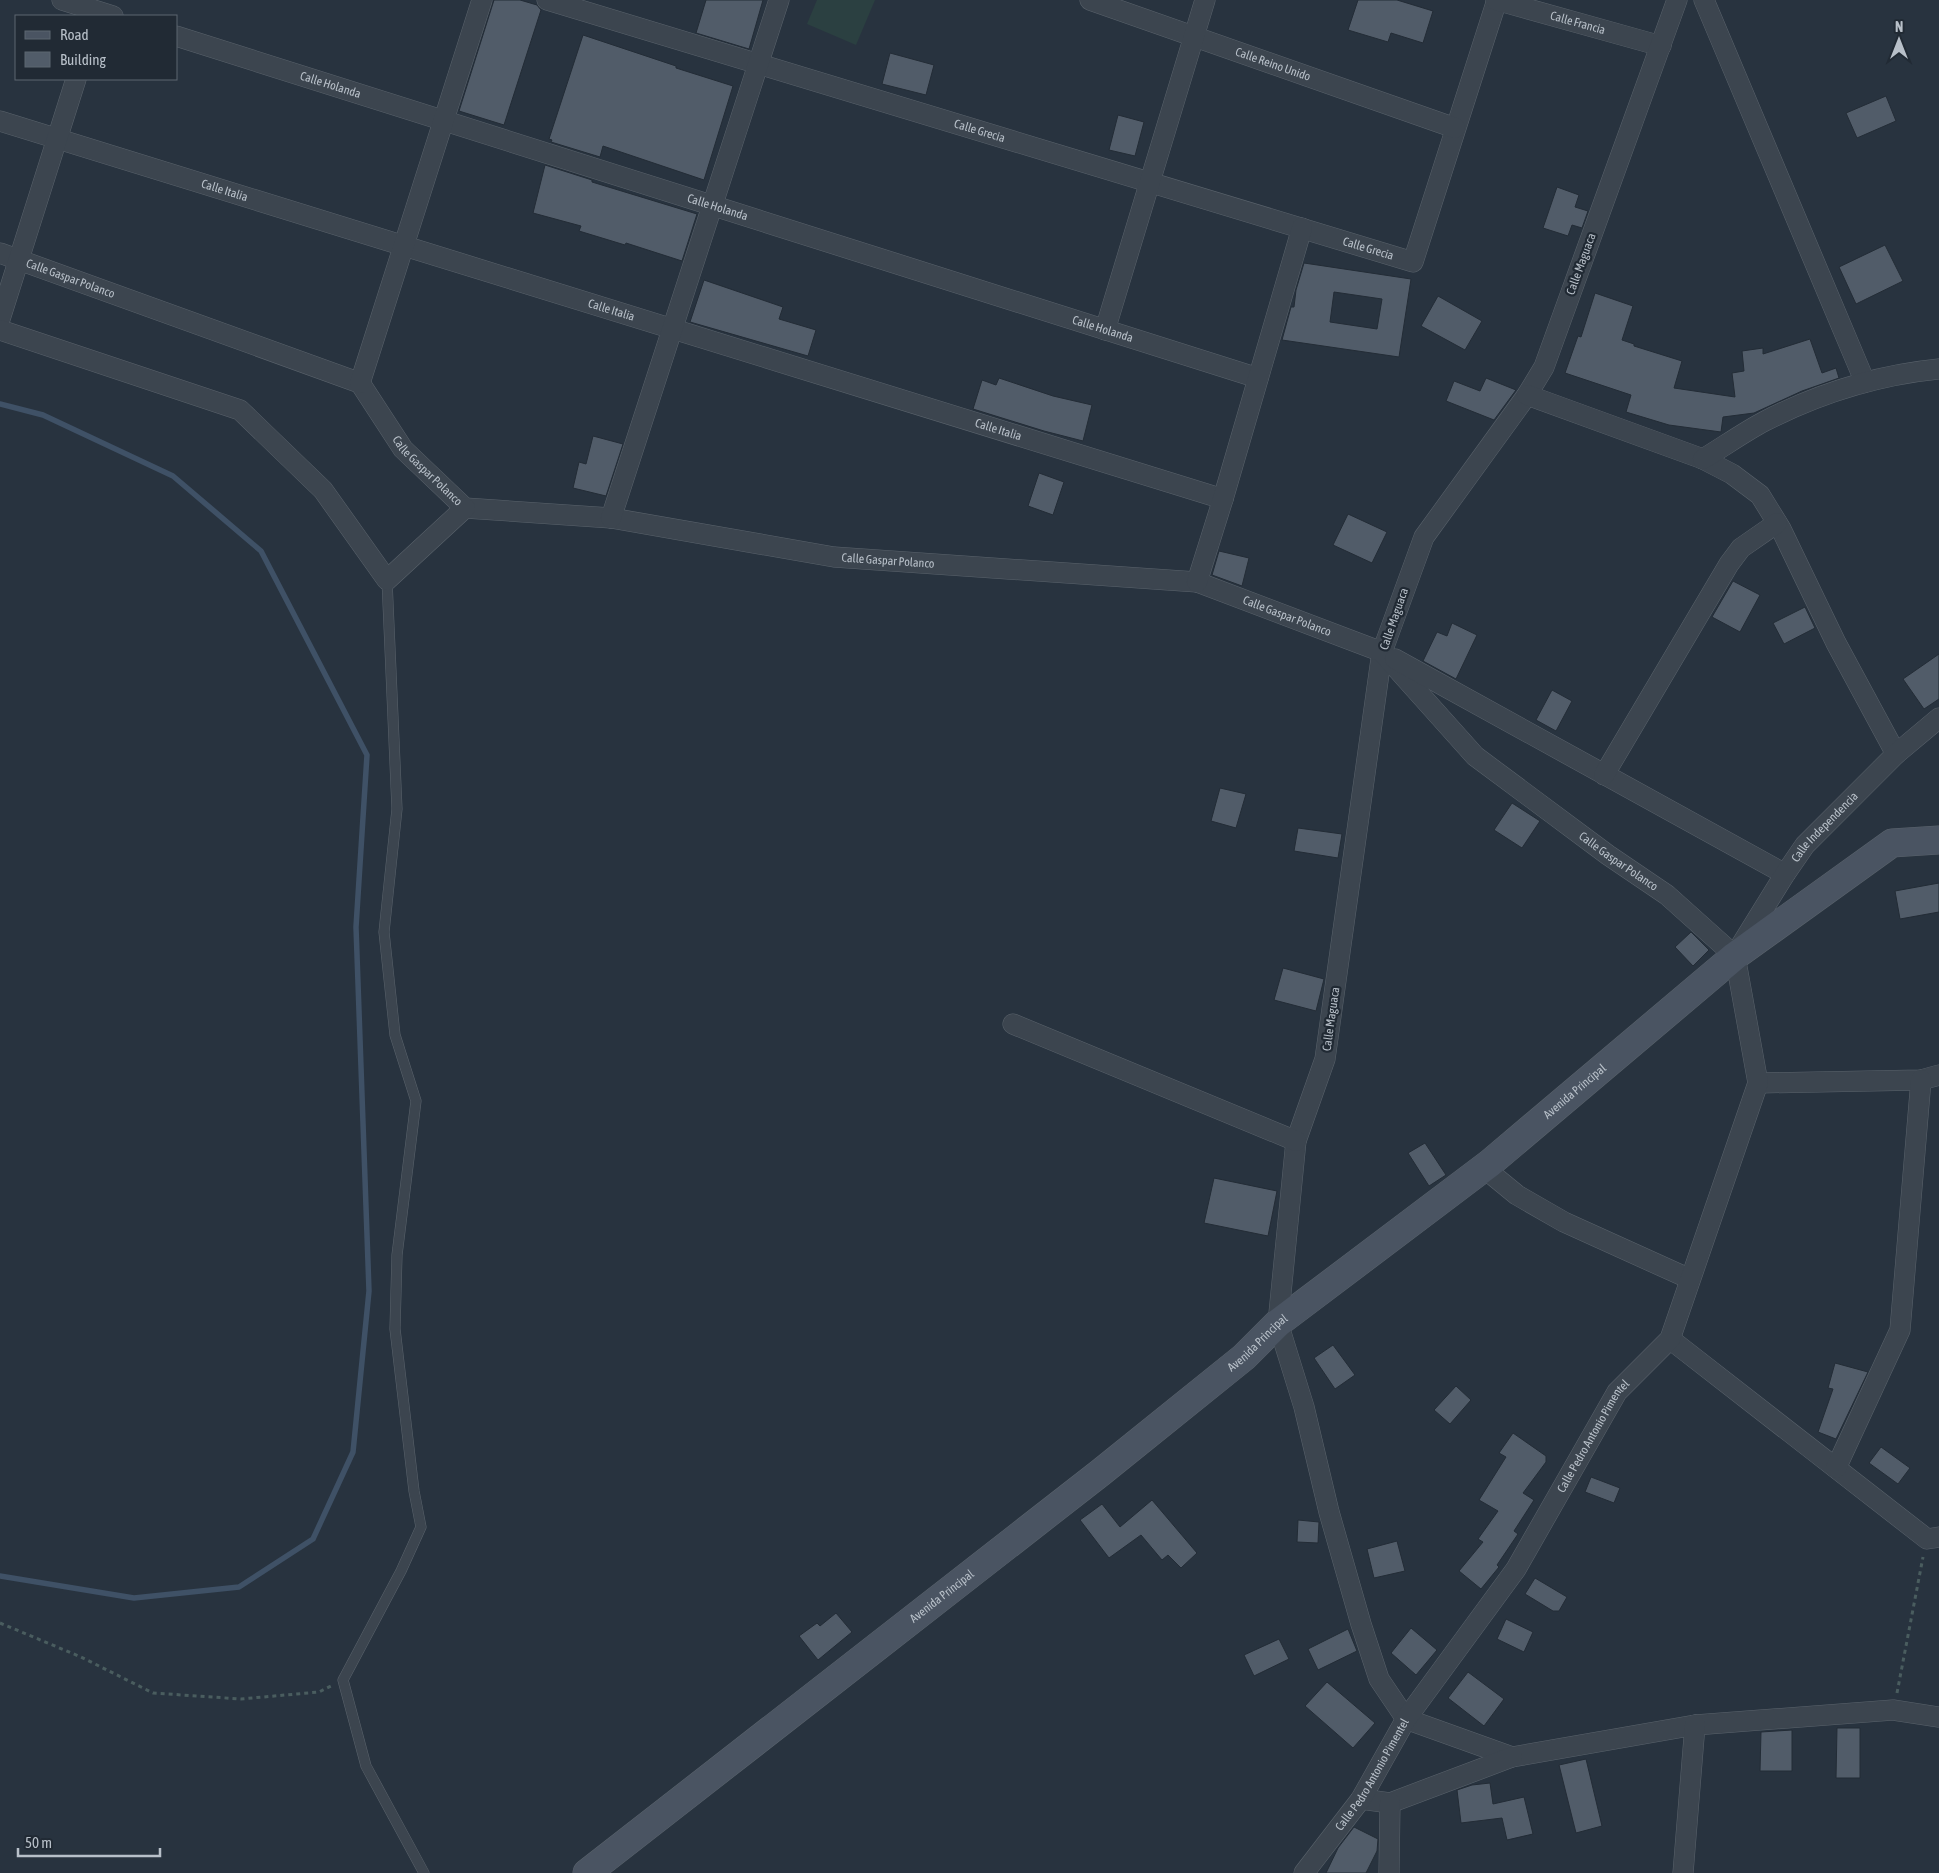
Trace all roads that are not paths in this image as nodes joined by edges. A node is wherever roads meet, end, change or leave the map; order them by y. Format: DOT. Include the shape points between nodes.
graph roads {
  1 [pos="62,0"];
  2 [pos="482,0"];
  3 [pos="547,0"];
  4 [pos="779,0"];
  5 [pos="1090,0"];
  6 [pos="1205,0"];
  7 [pos="1496,0"];
  8 [pos="1677,0"];
  9 [pos="1704,0"];
  10 [pos="102,11"];
  11 [pos="1194,36"];
  12 [pos="178,37"];
  13 [pos="1661,46"];
  14 [pos="758,64"];
  15 [pos="76,80"];
  16 [pos="0,121"];
  17 [pos="443,121"];
  18 [pos="1455,128"];
  19 [pos="57,138"];
  20 [pos="1151,182"];
  21 [pos="712,206"];
  22 [pos="1302,228"];
  23 [pos="404,246"];
  24 [pos="0,253"];
  25 [pos="19,258"];
  26 [pos="0,319"];
  27 [pos="672,329"];
  28 [pos="0,330"];
  29 [pos="1105,330"];
  30 [pos="1939,369"];
  31 [pos="1258,378"];
  32 [pos="1865,382"];
  33 [pos="360,383"];
  34 [pos="1528,394"];
  35 [pos="1703,459"];
  36 [pos="1223,499"];
  37 [pos="465,508"];
  38 [pos="611,518"];
  39 [pos="1777,523"];
  40 [pos="387,580"];
  41 [pos="1197,582"];
  42 [pos="1382,652"];
  43 [pos="1939,718"];
  44 [pos="1896,754"];
  45 [pos="1604,775"];
  46 [pos="1939,840"];
  47 [pos="1785,874"];
  48 [pos="1735,956"];
  49 [pos="1013,1024"];
  50 [pos="1930,1078"];
  51 [pos="1758,1083"];
  52 [pos="1296,1141"];
  53 [pos="1484,1168"];
  54 [pos="1690,1279"];
  55 [pos="1278,1324"];
  56 [pos="1670,1339"];
  57 [pos="1836,1468"];
  58 [pos="1933,1538"];
  59 [pos="1939,1717"];
  60 [pos="1406,1719"];
  61 [pos="1695,1725"];
  62 [pos="1512,1757"];
  63 [pos="1361,1799"];
  64 [pos="1390,1803"];
  65 [pos="424,1873"];
  66 [pos="587,1873"];
  67 [pos="1304,1873"];
  68 [pos="1389,1873"];
  69 [pos="1683,1873"];
  1 -- 10 [label="street"];
  2 -- 17 [label="street"];
  3 -- 14 [label="street, Calle Grecia"];
  4 -- 14 [label="street"];
  5 -- 11 [label="street, Calle Reino Unido"];
  6 -- 11 [label="street"];
  7 -- 13 [label="street, Calle Francia"];
  7 -- 18 [label="street"];
  8 -- 13 [label="street, Calle Maguaca"];
  9 -- 32 [label="street"];
  11 -- 18 [label="street, Calle Reino Unido"];
  11 -- 20 [label="street"];
  12 -- 17 [label="street, Calle Holanda"];
  13 -- 34 [label="street, Calle Maguaca" via="1544,367"];
  14 -- 20 [label="street, Calle Grecia"];
  14 -- 21 [label="street"];
  15 -- 19 [label="street"];
  16 -- 19 [label="street, Calle Italia"];
  17 -- 21 [label="street, Calle Holanda"];
  17 -- 23 [label="street"];
  18 -- 22 [label="street, Calle Grecia" via="1413,262"];
  19 -- 23 [label="street, Calle Italia"];
  19 -- 25 [label="street"];
  20 -- 22 [label="street, Calle Grecia"];
  20 -- 29 [label="street"];
  21 -- 27 [label="street"];
  21 -- 29 [label="street, Calle Holanda"];
  22 -- 31 [label="street"];
  23 -- 27 [label="street, Calle Italia"];
  23 -- 33 [label="street"];
  24 -- 25 [label="street, Calle Gaspar Polanco"];
  25 -- 26 [label="street"];
  25 -- 33 [label="street, Calle Gaspar Polanco"];
  27 -- 36 [label="street, Calle Italia"];
  27 -- 38 [label="street"];
  28 -- 40 [label="street" via="240,410 323,490"];
  29 -- 31 [label="street, Calle Holanda"];
  30 -- 32 [label="street" via="1904,372"];
  31 -- 36 [label="street"];
  32 -- 35 [label="street" via="1822,394 1764,422"];
  33 -- 37 [label="street, Calle Gaspar Polanco" via="403,449"];
  34 -- 35 [label="street"];
  34 -- 42 [label="street, Calle Maguaca" via="1424,537"];
  35 -- 39 [label="street" via="1732,474 1760,495"];
  36 -- 41 [label="street"];
  37 -- 38 [label="street, Calle Gaspar Polanco"];
  37 -- 40 [label="street"];
  38 -- 41 [label="street, Calle Gaspar Polanco" via="834,557"];
  39 -- 44 [label="street" via="1836,643"];
  39 -- 45 [label="street" via="1741,548 1729,564"];
  40 -- 65 [label="lane" via="397,809 384,932 395,1035 416,1101 397,1254 394,1329 421,1527 343,1680 366,1766"];
  41 -- 42 [label="street, Calle Gaspar Polanco"];
  42 -- 45 [label="street"];
  42 -- 48 [label="street, Calle Gaspar Polanco" via="1475,756 1667,895"];
  42 -- 52 [label="street, Calle Maguaca" via="1325,1059"];
  43 -- 44 [label="street, Calle Independencia"];
  44 -- 47 [label="street, Calle Independencia" via="1806,846"];
  45 -- 47 [label="street"];
  46 -- 48 [label="main road, Avenida Principal" via="1892,843"];
  47 -- 48 [label="street, Calle Independencia"];
  48 -- 51 [label="street, Calle Pedro Antonio Pimentel"];
  48 -- 53 [label="main road, Avenida Principal"];
  49 -- 52 [label="street"];
  50 -- 51 [label="street"];
  50 -- 57 [label="street" via="1900,1330"];
  51 -- 54 [label="street, Calle Pedro Antonio Pimentel"];
  52 -- 55 [label="street, Calle Maguaca"];
  53 -- 54 [label="street" via="1517,1195 1564,1222"];
  53 -- 55 [label="main road, Avenida Principal"];
  54 -- 56 [label="street, Calle Pedro Antonio Pimentel"];
  55 -- 60 [label="street" via="1304,1407 1361,1624 1379,1679"];
  55 -- 66 [label="main road, Avenida Principal" via="1244,1356 1100,1473"];
  56 -- 57 [label="street"];
  56 -- 60 [label="street, Calle Pedro Antonio Pimentel" via="1617,1392 1516,1569"];
  57 -- 58 [label="street"];
  59 -- 61 [label="street" via="1893,1710"];
  60 -- 62 [label="street"];
  60 -- 63 [label="street, Calle Pedro Antonio Pimentel"];
  61 -- 62 [label="street"];
  61 -- 69 [label="street"];
  62 -- 64 [label="street"];
  63 -- 64 [label="street"];
  63 -- 67 [label="street, Calle Pedro Antonio Pimentel"];
  64 -- 68 [label="street"];
}
